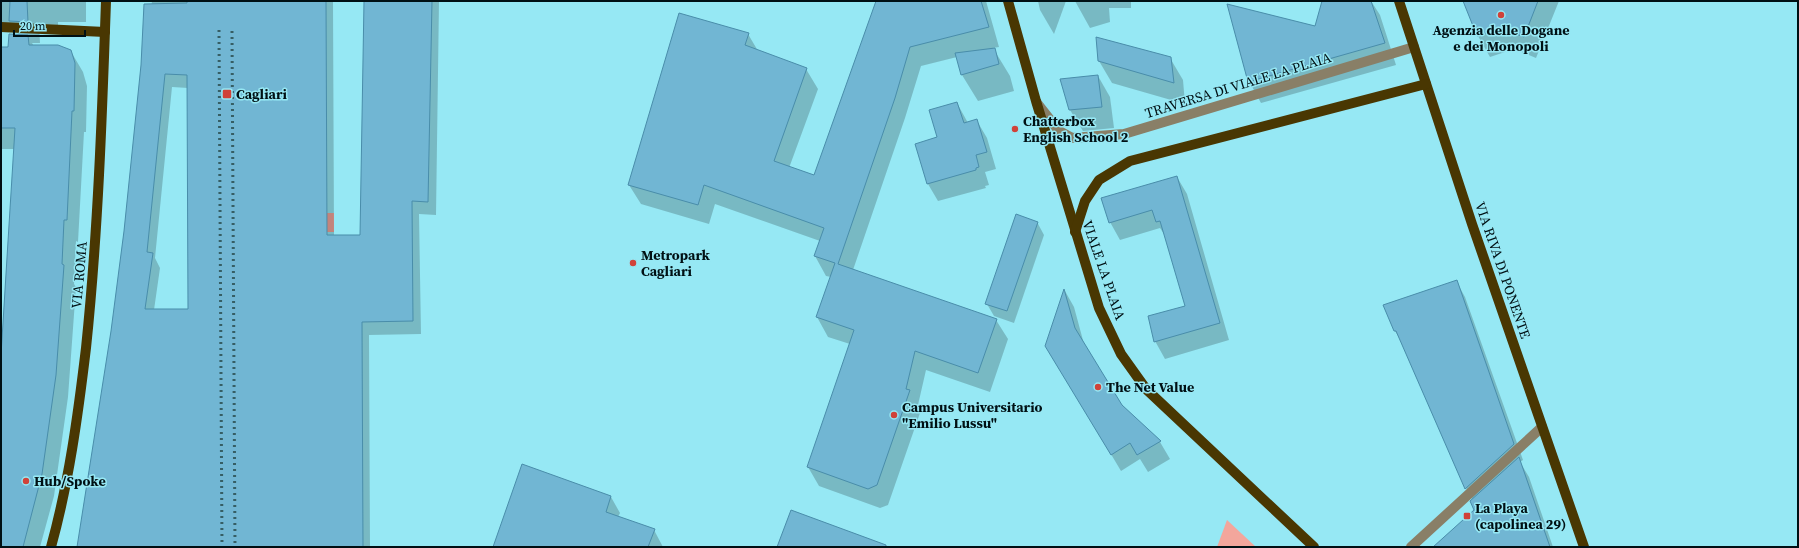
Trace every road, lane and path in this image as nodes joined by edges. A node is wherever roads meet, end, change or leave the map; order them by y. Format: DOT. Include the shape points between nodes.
graph roads {
  1 [pos="106,1"];
  2 [pos="1008,1"];
  3 [pos="1399,1"];
  4 [pos="1,27"];
  5 [pos="104,32"];
  6 [pos="1414,47"];
  7 [pos="1426,84"];
  8 [pos="1036,102"];
  9 [pos="1075,232"];
  10 [pos="1542,427"];
  11 [pos="51,547"];
  12 [pos="1314,547"];
  13 [pos="1411,547"];
  14 [pos="1584,547"];
  1 -- 5 [label="main road, VIA ROMA"];
  2 -- 8 [label="main road, VIALE LA PLAIA"];
  3 -- 6 [label="main road, VIA RIVA DI PONENTE"];
  4 -- 5 [label="main road"];
  5 -- 11 [label="main road, VIA ROMA" via="93,281 71,461"];
  6 -- 7 [label="main road, VIA RIVA DI PONENTE"];
  6 -- 8 [label="street, TRAVERSA DI VIALE LA PLAIA" via="1124,134 1072,138 1059,131"];
  7 -- 9 [label="main road" via="1130,161 1099,180 1085,201"];
  7 -- 10 [label="main road, VIA RIVA DI PONENTE"];
  8 -- 9 [label="main road, VIALE LA PLAIA"];
  9 -- 12 [label="main road, VIALE LA PLAIA" via="1099,308 1121,354 1146,389"];
  10 -- 13 [label="street"];
  10 -- 14 [label="main road, VIA RIVA DI PONENTE"];
}
